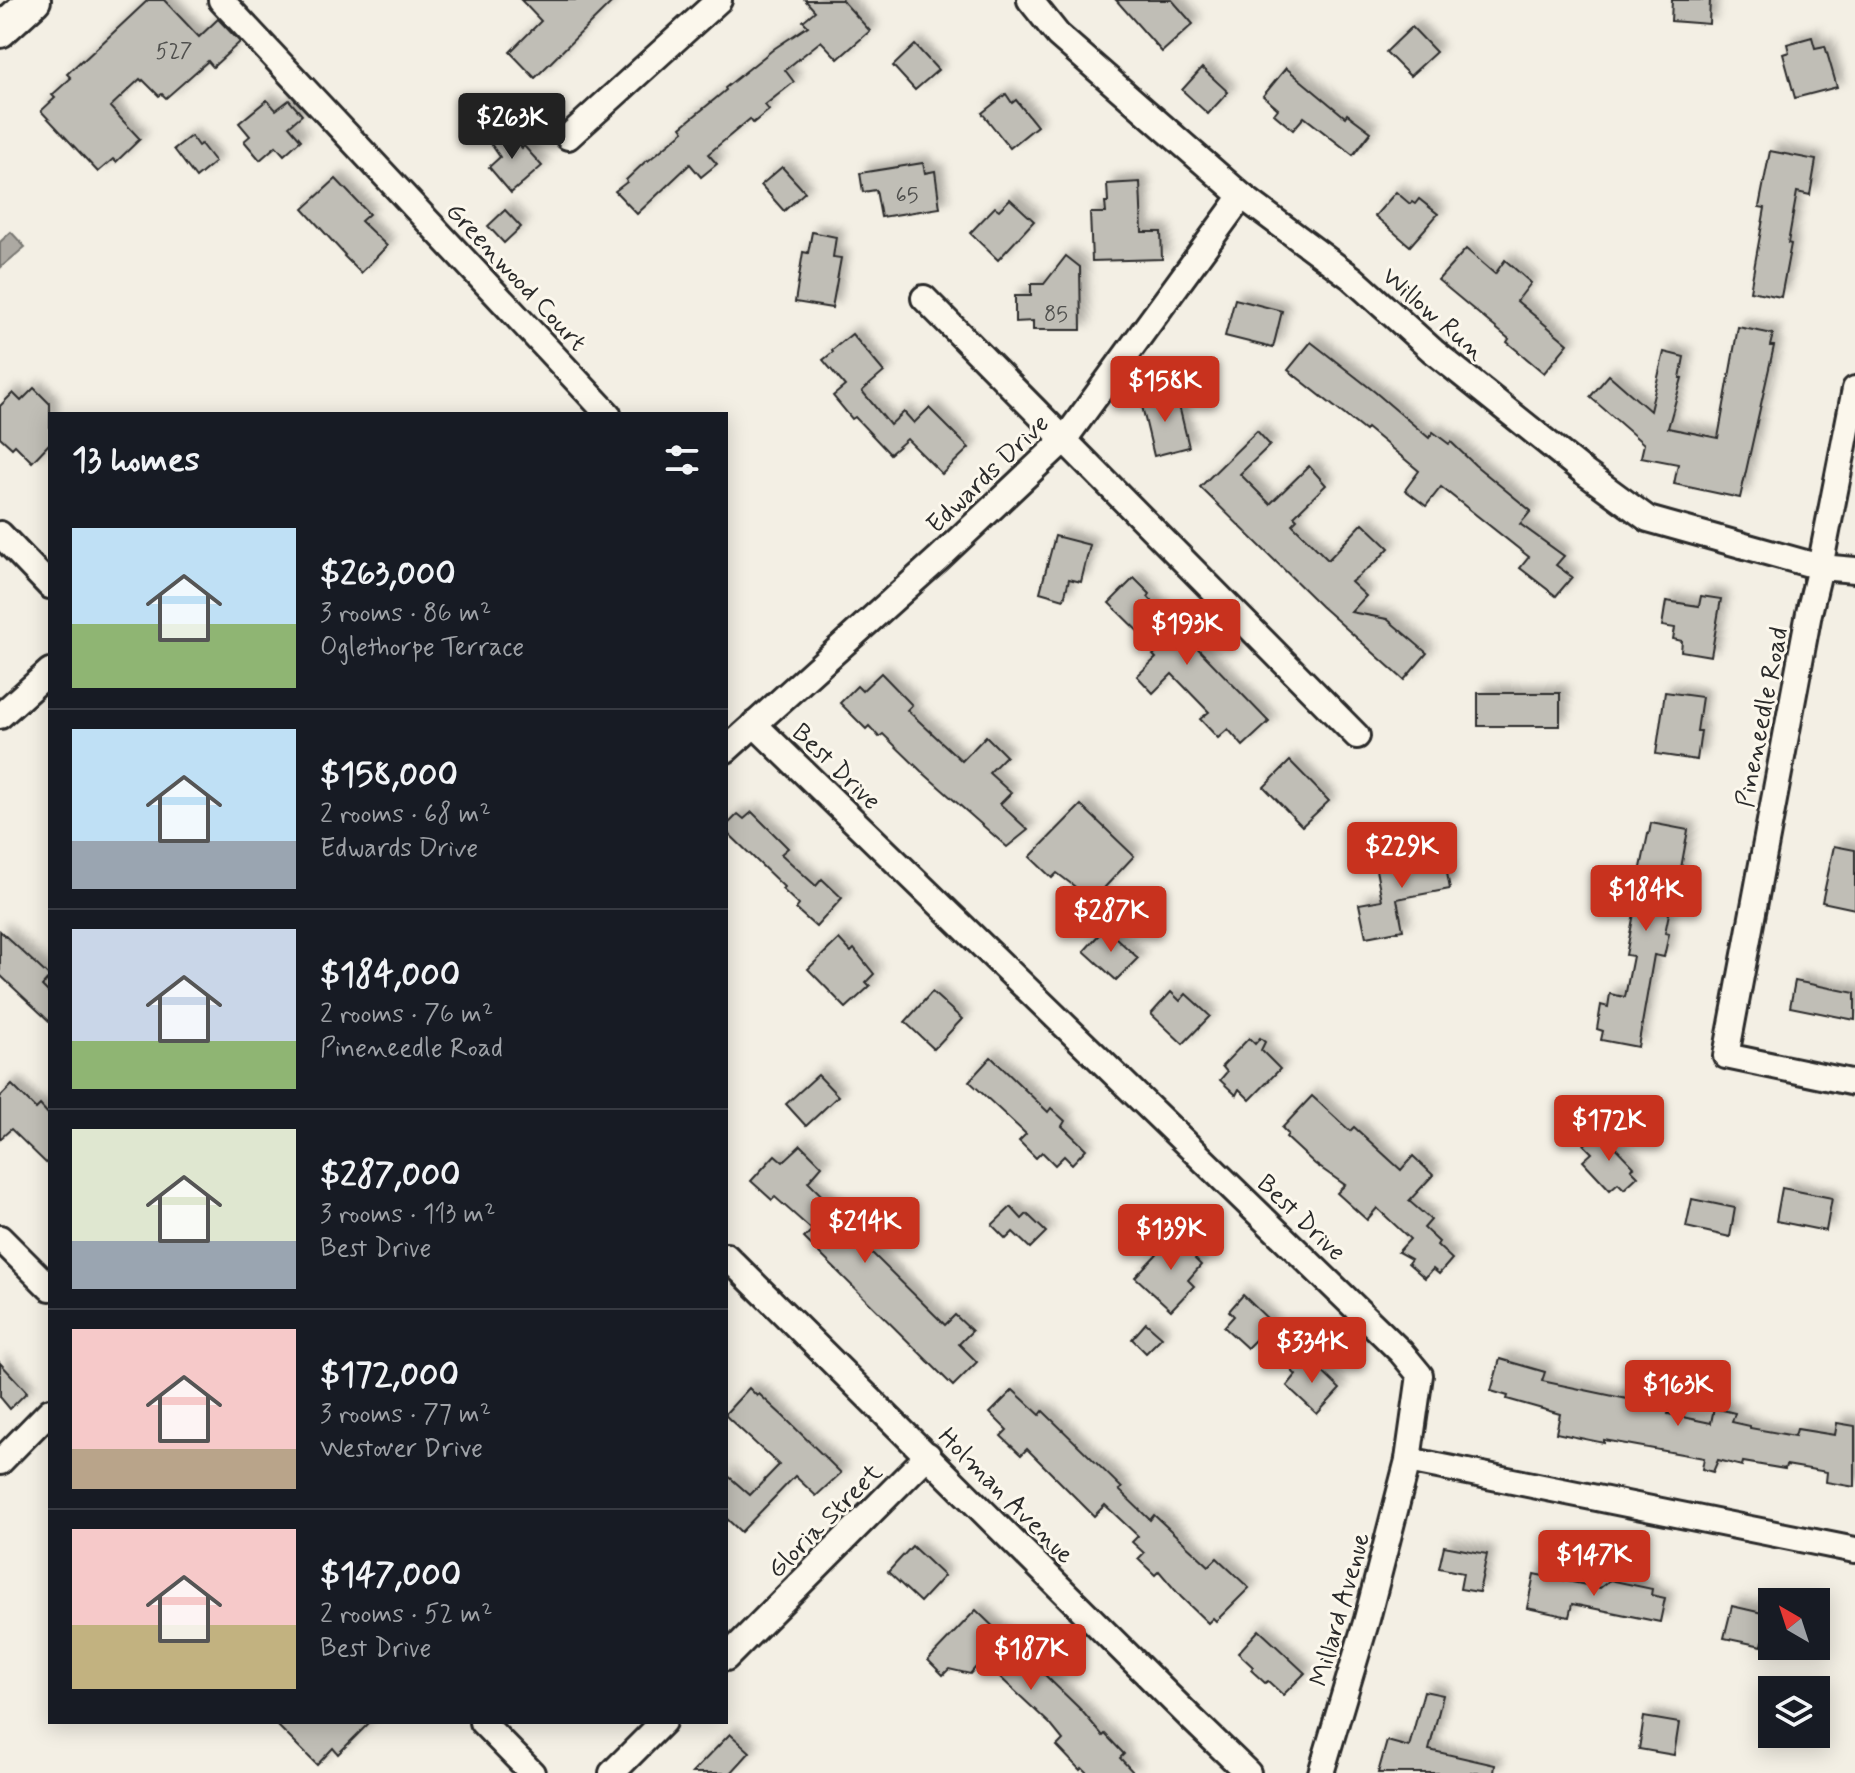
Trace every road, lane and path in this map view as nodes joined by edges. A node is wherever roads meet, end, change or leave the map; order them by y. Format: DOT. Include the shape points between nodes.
graph roads {
  1 [pos="34,0"];
  2 [pos="221,0"];
  3 [pos="719,0"];
  4 [pos="1030,0"];
  5 [pos="0,31"];
  6 [pos="568,137"];
  7 [pos="1242,196"];
  8 [pos="924,298"];
  9 [pos="1855,389"];
  10 [pos="606,412"];
  11 [pos="1064,440"];
  12 [pos="0,534"];
  13 [pos="1820,567"];
  14 [pos="1855,570"];
  15 [pos="48,584"];
  16 [pos="48,673"];
  17 [pos="0,716"];
  18 [pos="754,724"];
  19 [pos="1357,736"];
  20 [pos="728,748"];
  21 [pos="1855,1083"];
  22 [pos="0,1238"];
  23 [pos="728,1258"];
  24 [pos="48,1286"];
  25 [pos="48,1413"];
  26 [pos="928,1455"];
  27 [pos="1408,1460"];
  28 [pos="0,1462"];
  29 [pos="1855,1550"];
  30 [pos="728,1656"];
  31 [pos="484,1724"];
  32 [pos="661,1724"];
  33 [pos="532,1773"];
  34 [pos="612,1773"];
  35 [pos="1248,1773"];
  36 [pos="1321,1773"];
  1 -- 5 [label="main road"];
  2 -- 10 [label="street, Greenwood Court"];
  3 -- 6 [label="street"];
  4 -- 7 [label="street, Willow Run" via="1058,35"];
  7 -- 11 [label="street, Edwards Drive"];
  7 -- 13 [label="street, Willow Run" via="1352,278 1433,351 1648,519"];
  8 -- 11 [label="street"];
  9 -- 13 [label="street, Pineneedle Road"];
  11 -- 18 [label="street, Edwards Drive"];
  11 -- 19 [label="street"];
  12 -- 15 [label="street"];
  13 -- 14 [label="street, Willow Run"];
  13 -- 21 [label="street, Pineneedle Road" via="1726,1056"];
  16 -- 17 [label="street"];
  18 -- 20 [label="street, Edwards Drive"];
  18 -- 27 [label="street, Best Drive" via="1401,1352 1420,1375"];
  22 -- 24 [label="street"];
  23 -- 26 [label="street, Holman Avenue"];
  25 -- 28 [label="street"];
  26 -- 30 [label="street, Gloria Street"];
  26 -- 35 [label="street, Holman Avenue"];
  27 -- 29 [label="street"];
  27 -- 36 [label="street, Millard Avenue"];
  31 -- 33 [label="street"];
  32 -- 34 [label="street"];
}
